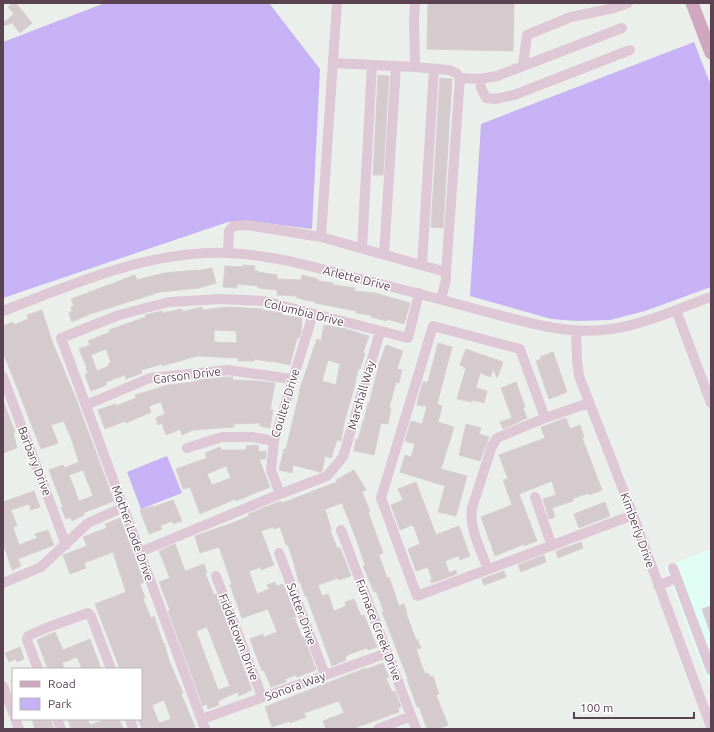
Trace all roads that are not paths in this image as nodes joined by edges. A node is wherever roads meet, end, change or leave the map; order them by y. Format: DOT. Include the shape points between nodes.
graph roads {
  1 [pos="337,3"];
  2 [pos="415,3"];
  3 [pos="628,3"];
  4 [pos="692,3"];
  5 [pos="622,28"];
  6 [pos="630,50"];
  7 [pos="711,53"];
  8 [pos="333,63"];
  9 [pos="372,65"];
  10 [pos="524,65"];
  11 [pos="396,66"];
  12 [pos="415,67"];
  13 [pos="434,69"];
  14 [pos="460,78"];
  15 [pos="480,79"];
  16 [pos="321,237"];
  17 [pos="362,248"];
  18 [pos="228,253"];
  19 [pos="384,255"];
  20 [pos="422,265"];
  21 [pos="446,272"];
  22 [pos="419,293"];
  23 [pos="711,296"];
  24 [pos="441,300"];
  25 [pos="676,310"];
  26 [pos="3,311"];
  27 [pos="313,314"];
  28 [pos="576,331"];
  29 [pos="380,332"];
  30 [pos="61,338"];
  31 [pos="3,376"];
  32 [pos="292,379"];
  33 [pos="589,403"];
  34 [pos="711,403"];
  35 [pos="86,405"];
  36 [pos="545,418"];
  37 [pos="274,441"];
  38 [pos="188,448"];
  39 [pos="280,494"];
  40 [pos="535,497"];
  41 [pos="124,507"];
  42 [pos="633,515"];
  43 [pos="341,530"];
  44 [pos="66,545"];
  45 [pos="552,546"];
  46 [pos="140,552"];
  47 [pos="279,553"];
  48 [pos="488,569"];
  49 [pos="216,576"];
  50 [pos="4,580"];
  51 [pos="658,586"];
  52 [pos="387,653"];
  53 [pos="38,668"];
  54 [pos="111,668"];
  55 [pos="711,670"];
  56 [pos="325,675"];
  57 [pos="3,686"];
  58 [pos="262,697"];
  59 [pos="12,710"];
  60 [pos="709,714"];
  61 [pos="411,716"];
  62 [pos="202,719"];
  63 [pos="711,727"];
  64 [pos="206,729"];
  65 [pos="378,729"];
  66 [pos="416,729"];
  1 -- 8 [label="street"];
  2 -- 12 [label="street"];
  3 -- 10 [label="street" via="571,17 527,35"];
  4 -- 7 [label="main road"];
  5 -- 10 [label="street"];
  6 -- 15 [label="street" via="501,98 486,98"];
  8 -- 9 [label="street"];
  8 -- 16 [label="street"];
  9 -- 11 [label="street"];
  9 -- 17 [label="street"];
  10 -- 15 [label="street" via="497,76"];
  11 -- 12 [label="street"];
  11 -- 19 [label="street"];
  12 -- 13 [label="street"];
  13 -- 14 [label="street" via="449,70"];
  13 -- 20 [label="street"];
  14 -- 15 [label="street"];
  14 -- 21 [label="street"];
  16 -- 17 [label="street"];
  16 -- 18 [label="street" via="247,225 234,226 229,231"];
  17 -- 19 [label="street"];
  18 -- 22 [label="street, Arlette Drive" via="276,258"];
  18 -- 26 [label="street, Arlette Drive" via="177,255 139,262 102,273"];
  19 -- 20 [label="street"];
  20 -- 21 [label="street"];
  21 -- 24 [label="street"];
  22 -- 24 [label="street, Arlette Drive"];
  22 -- 29 [label="street, Columbia Drive" via="408,338"];
  23 -- 25 [label="street, Arlette Drive"];
  24 -- 28 [label="street, Arlette Drive" via="548,328"];
  25 -- 28 [label="street, Arlette Drive" via="632,325"];
  25 -- 34 [label="street"];
  27 -- 29 [label="street, Columbia Drive"];
  27 -- 30 [label="street, Columbia Drive" via="264,302 221,299 169,302 119,315"];
  27 -- 32 [label="street, Coulter Drive"];
  28 -- 33 [label="street, Kimberly Drive" via="579,376"];
  29 -- 39 [label="street, Marshall Way" via="343,457 327,476"];
  30 -- 35 [label="street, Mother Lode Drive"];
  31 -- 44 [label="street, Barbary Drive"];
  32 -- 35 [label="street, Carson Drive" via="228,370 150,378"];
  32 -- 37 [label="street, Coulter Drive"];
  33 -- 36 [label="street"];
  33 -- 42 [label="street, Kimberly Drive"];
  35 -- 41 [label="street, Mother Lode Drive"];
  36 -- 48 [label="street" via="497,438 492,446 471,517"];
  36 -- 48 [label="street" via="520,350 433,326 381,498 417,596"];
  37 -- 38 [label="street" via="252,437 222,437"];
  37 -- 39 [label="street, Coulter Drive" via="271,470"];
  39 -- 46 [label="street"];
  40 -- 45 [label="street"];
  41 -- 44 [label="street" via="88,523"];
  41 -- 46 [label="street, Mother Lode Drive"];
  42 -- 45 [label="street"];
  42 -- 51 [label="street, Kimberly Drive"];
  43 -- 52 [label="street, Furnace Creek Drive"];
  44 -- 50 [label="street" via="41,567"];
  45 -- 48 [label="street"];
  46 -- 62 [label="street, Mother Lode Drive"];
  47 -- 56 [label="street, Sutter Drive"];
  49 -- 58 [label="street, Fiddletown Drive"];
  51 -- 55 [label="street" via="675,573"];
  51 -- 60 [label="street, Kimberly Drive"];
  52 -- 56 [label="street, Sonora Way"];
  52 -- 61 [label="street, Furnace Creek Drive"];
  53 -- 54 [label="street" via="27,640 28,636 88,613"];
  56 -- 58 [label="street, Sonora Way"];
  57 -- 59 [label="street"];
  58 -- 62 [label="street, Sonora Way"];
  60 -- 63 [label="street, Kimberly Drive"];
  61 -- 65 [label="street"];
  61 -- 66 [label="street, Furnace Creek Drive"];
  62 -- 64 [label="street, Mother Lode Drive"];
}
